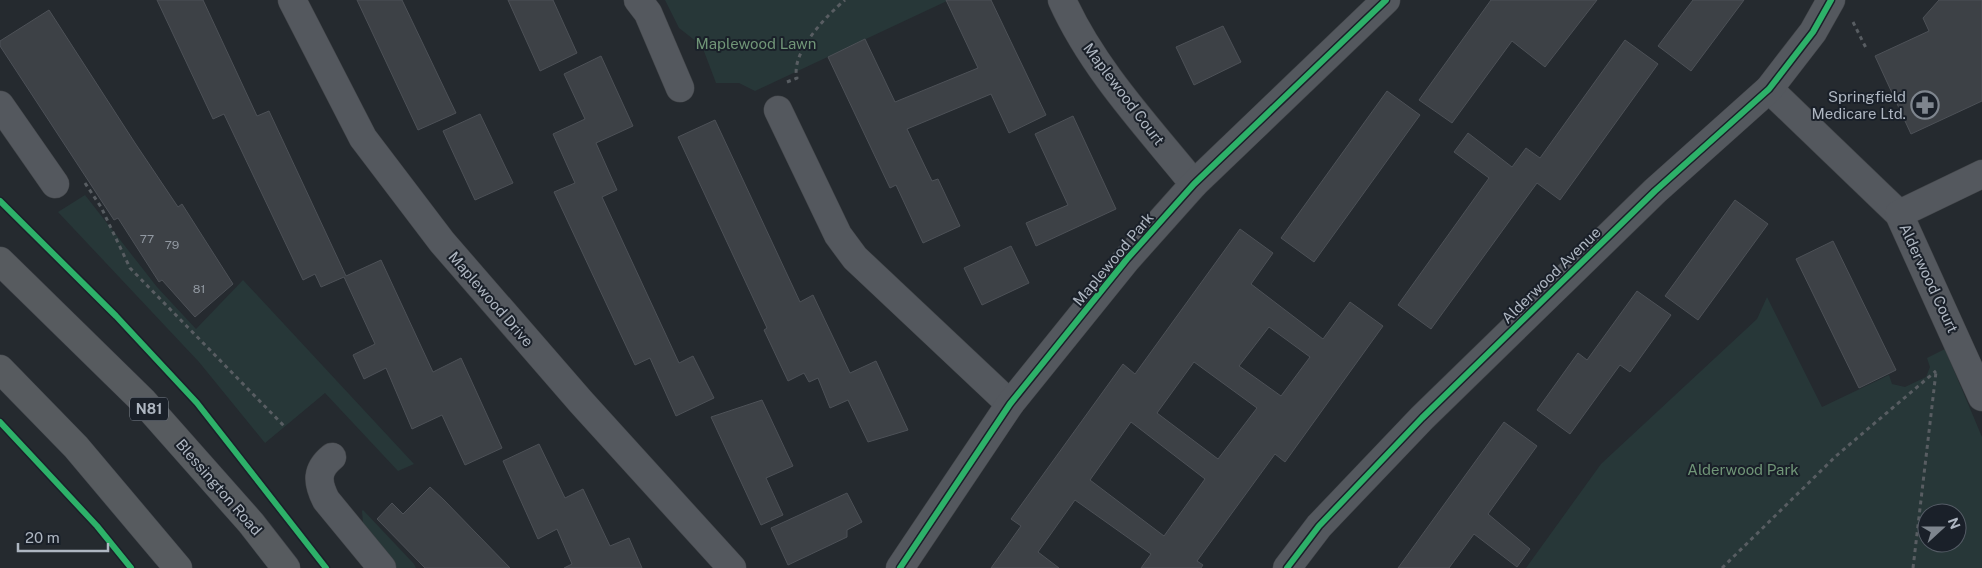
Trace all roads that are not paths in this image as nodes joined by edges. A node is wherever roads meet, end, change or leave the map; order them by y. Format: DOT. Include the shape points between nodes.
graph roads {
  1 [pos="292,0"];
  2 [pos="638,0"];
  3 [pos="1062,0"];
  4 [pos="1386,0"];
  5 [pos="1840,8"];
  6 [pos="680,88"];
  7 [pos="1769,89"];
  8 [pos="0,105"];
  9 [pos="778,110"];
  10 [pos="1982,174"];
  11 [pos="56,184"];
  12 [pos="1194,184"];
  13 [pos="1900,214"];
  14 [pos="0,261"];
  15 [pos="0,369"];
  16 [pos="1982,397"];
  17 [pos="1010,404"];
  18 [pos="332,457"];
  19 [pos="178,568"];
  20 [pos="286,568"];
  21 [pos="382,568"];
  22 [pos="732,568"];
  23 [pos="900,568"];
  24 [pos="1287,568"];
  1 -- 22 [label="street, Maplewood Drive" via="362,138 442,242"];
  2 -- 6 [label="street" via="648,13"];
  3 -- 12 [label="street, Maplewood Court" via="1072,23 1102,70"];
  4 -- 12 [label="street, Maplewood Park"];
  5 -- 7 [label="street, Alderwood Avenue" via="1813,32"];
  7 -- 13 [label="street, Alderwood Court"];
  7 -- 24 [label="street, Alderwood Avenue" via="1655,191 1422,418 1319,526"];
  8 -- 11 [label="street"];
  9 -- 17 [label="street" via="846,248"];
  10 -- 13 [label="street"];
  12 -- 17 [label="street, Maplewood Park" via="1127,259"];
  13 -- 16 [label="street, Alderwood Court"];
  14 -- 20 [label="main road, Blessington Road / N81" via="143,401 251,523"];
  15 -- 19 [label="main road" via="76,447"];
  17 -- 23 [label="street, Maplewood Park"];
  18 -- 21 [label="street" via="322,466 319,482 326,500"];
}
